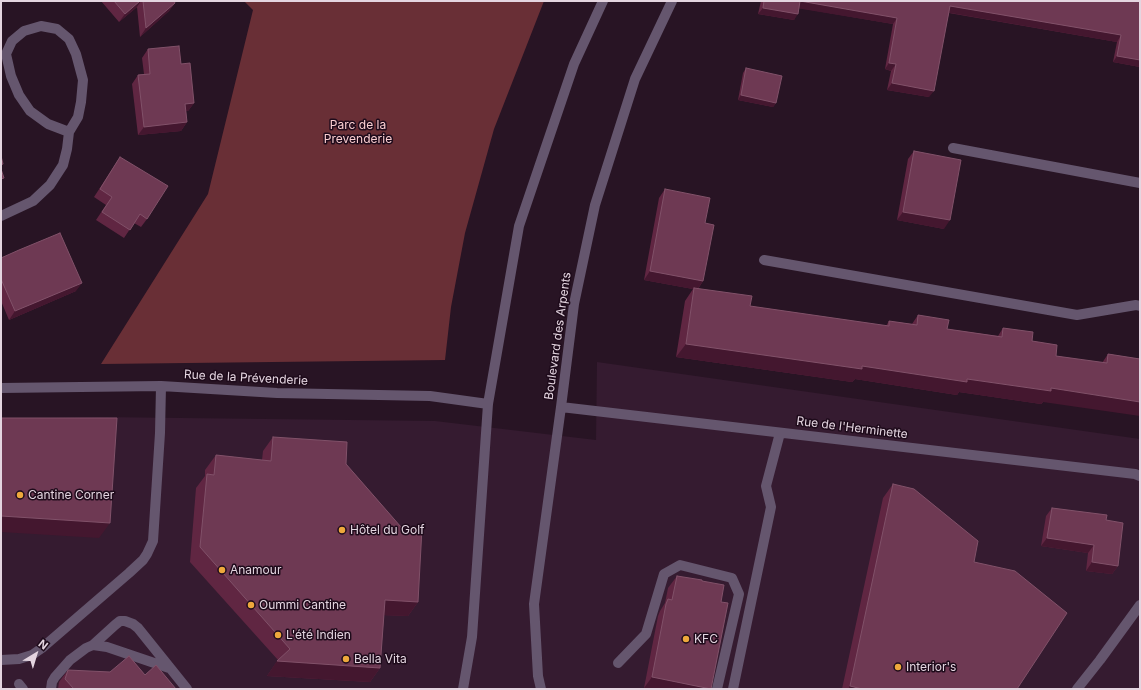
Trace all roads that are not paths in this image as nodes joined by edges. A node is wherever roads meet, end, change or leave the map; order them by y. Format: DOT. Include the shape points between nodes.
graph roads {
  1 [pos="603,1"];
  2 [pos="672,1"];
  3 [pos="69,132"];
  4 [pos="953,148"];
  5 [pos="1140,183"];
  6 [pos="1,216"];
  7 [pos="764,260"];
  8 [pos="1140,306"];
  9 [pos="161,386"];
  10 [pos="1,388"];
  11 [pos="488,404"];
  12 [pos="561,407"];
  13 [pos="780,433"];
  14 [pos="1140,476"];
  15 [pos="1140,605"];
  16 [pos="93,645"];
  17 [pos="1,660"];
  18 [pos="618,663"];
  19 [pos="169,668"];
  20 [pos="51,689"];
  21 [pos="186,689"];
  22 [pos="463,689"];
  23 [pos="541,689"];
  24 [pos="717,689"];
  25 [pos="733,689"];
  26 [pos="1077,689"];
  1 -- 11 [label="street" via="574,64 519,226"];
  2 -- 12 [label="street, Boulevard des Arpents" via="635,79 595,205 574,304"];
  3 -- 3 [label="street" via="78,117 83,80 76,54 69,39 57,29 41,26 24,31 12,41 6,54 19,95 30,111 48,124"];
  3 -- 6 [label="street" via="63,165 50,185 33,201"];
  4 -- 5 [label="street"];
  7 -- 8 [label="street" via="1077,315"];
  9 -- 10 [label="street, Rue de la Prévenderie"];
  9 -- 11 [label="street, Rue de la Prévenderie" via="277,393 430,396"];
  9 -- 17 [label="street" via="153,541 147,554 129,573 42,648 32,655 19,659"];
  11 -- 22 [label="street" via="472,637"];
  12 -- 13 [label="street, Rue de l'Herminette"];
  12 -- 23 [label="street, Boulevard des Arpents" via="534,604"];
  13 -- 14 [label="street, Rue de l'Herminette"];
  13 -- 25 [label="street" via="766,486 771,507"];
  15 -- 26 [label="street"];
  16 -- 19 [label="street" via="108,647"];
  16 -- 19 [label="street" via="120,621 129,622 138,628"];
  16 -- 20 [label="street" via="74,656 62,668 52,682"];
  18 -- 24 [label="street" via="646,634 664,574 680,565 732,578 739,594"];
  19 -- 21 [label="street"];
}
